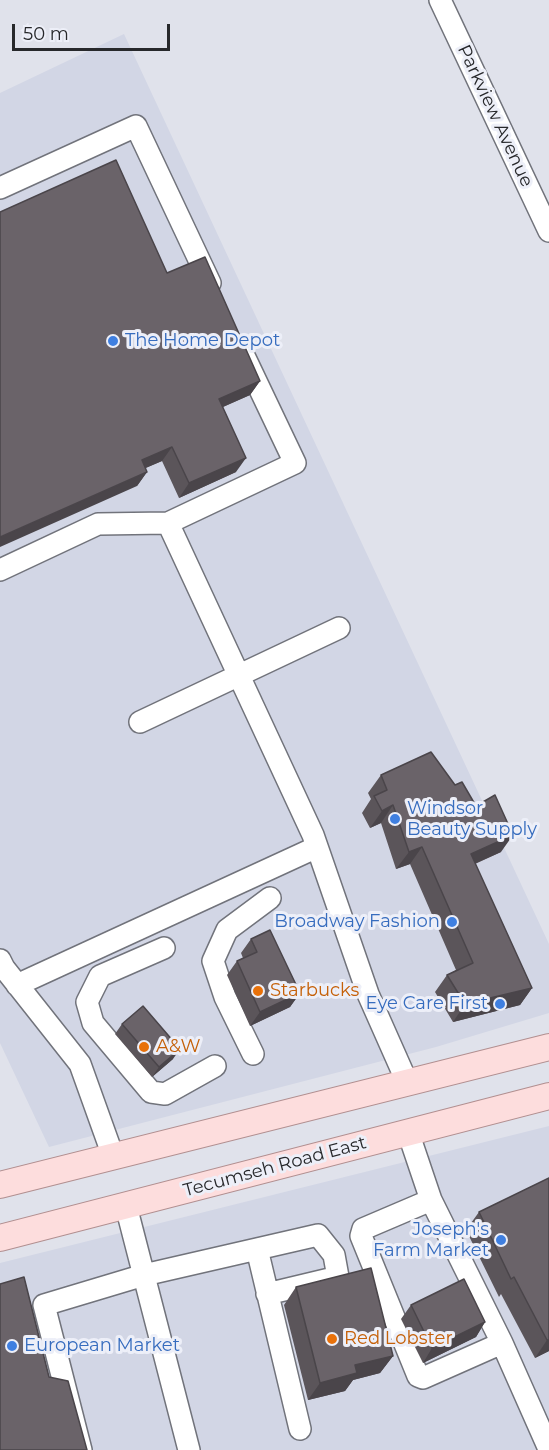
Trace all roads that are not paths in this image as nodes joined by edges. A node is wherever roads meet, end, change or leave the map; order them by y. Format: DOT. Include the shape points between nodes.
graph roads {
  1 [pos="440,0"];
  2 [pos="0,188"];
  3 [pos="549,231"];
  4 [pos="221,305"];
  5 [pos="236,337"];
  6 [pos="168,523"];
  7 [pos="0,570"];
  8 [pos="339,628"];
  9 [pos="239,675"];
  10 [pos="140,722"];
  11 [pos="317,847"];
  12 [pos="270,898"];
  13 [pos="164,948"];
  14 [pos="0,960"];
  15 [pos="17,985"];
  16 [pos="549,1047"];
  17 [pos="252,1054"];
  18 [pos="215,1066"];
  19 [pos="407,1082"];
  20 [pos="549,1096"];
  21 [pos="408,1132"];
  22 [pos="113,1156"];
  23 [pos="0,1185"];
  24 [pos="431,1200"];
  25 [pos="126,1206"];
  26 [pos="0,1238"];
  27 [pos="257,1250"];
  28 [pos="144,1275"];
  29 [pos="267,1294"];
  30 [pos="502,1343"];
  31 [pos="300,1429"];
  32 [pos="549,1449"];
  33 [pos="81,1450"];
  34 [pos="189,1450"];
  1 -- 3 [label="street, Parkview Avenue"];
  2 -- 4 [label="street" via="136,126"];
  5 -- 6 [label="street" via="295,463"];
  6 -- 7 [label="street" via="98,524"];
  6 -- 9 [label="street"];
  8 -- 9 [label="street"];
  9 -- 10 [label="street"];
  9 -- 11 [label="street"];
  11 -- 15 [label="street"];
  11 -- 19 [label="street" via="368,994"];
  12 -- 17 [label="street" via="227,930 213,961 225,998"];
  13 -- 18 [label="street" via="100,976 87,1002 93,1023 151,1092 165,1094"];
  14 -- 15 [label="street"];
  15 -- 22 [label="street" via="80,1064"];
  16 -- 19 [label="main road"];
  19 -- 22 [label="main road"];
  20 -- 21 [label="main road, Tecumseh Road East"];
  21 -- 24 [label="street"];
  21 -- 25 [label="main road, Tecumseh Road East"];
  22 -- 23 [label="main road"];
  24 -- 30 [label="street"];
  24 -- 30 [label="street" via="363,1229 360,1236 418,1376 423,1378"];
  25 -- 26 [label="main road, Tecumseh Road East"];
  25 -- 28 [label="street"];
  27 -- 28 [label="street"];
  27 -- 29 [label="street"];
  27 -- 29 [label="street" via="318,1235 334,1255 338,1277"];
  28 -- 33 [label="street" via="44,1305"];
  28 -- 34 [label="street"];
  29 -- 31 [label="street"];
  30 -- 32 [label="street"];
}
